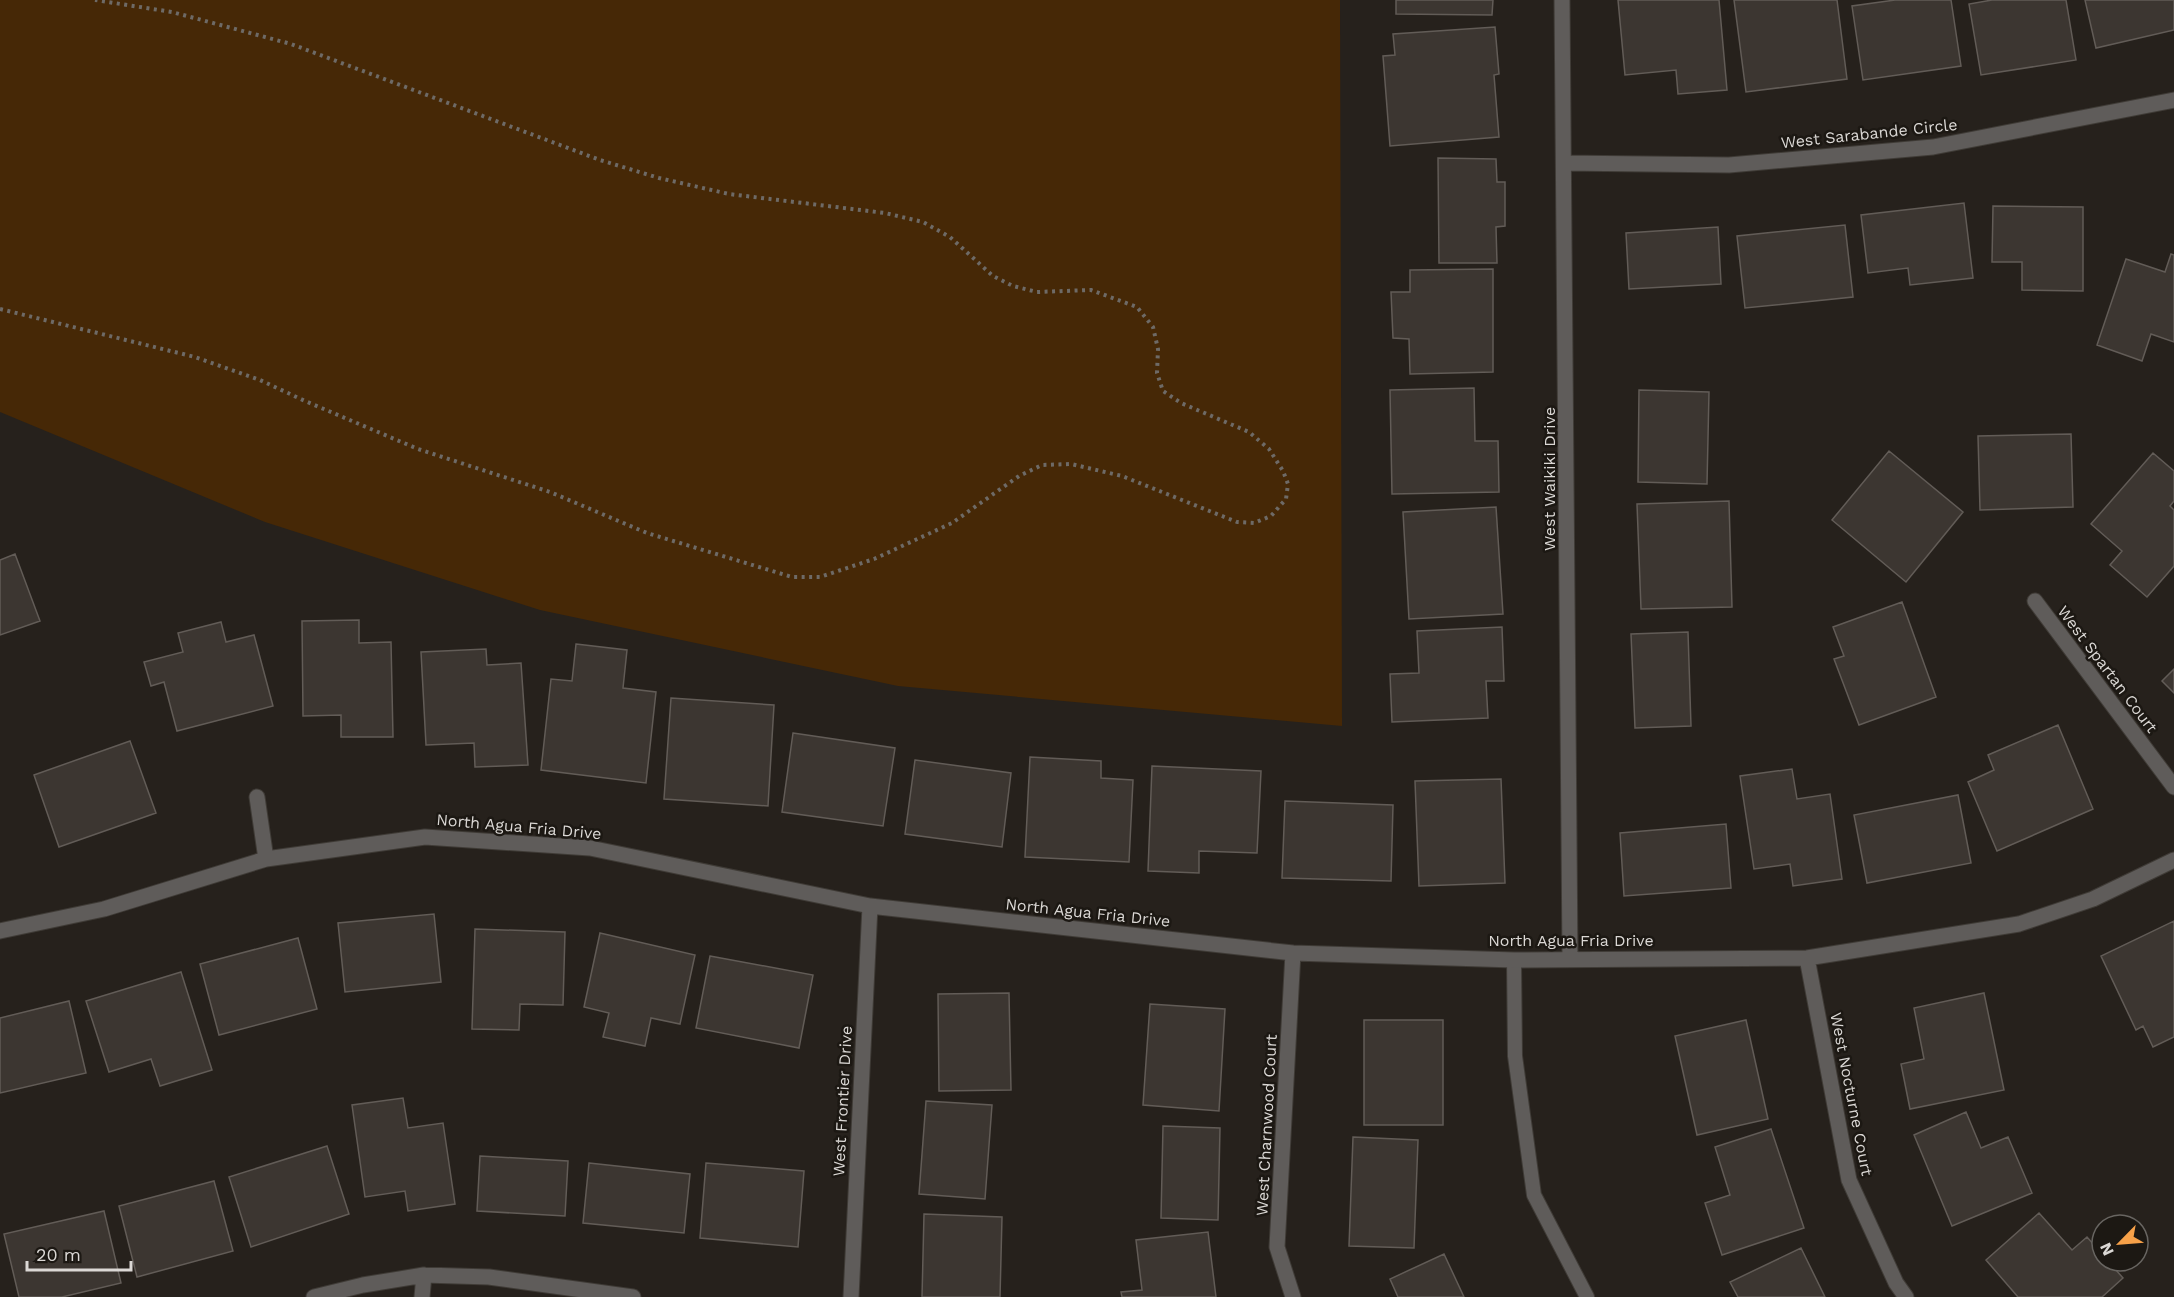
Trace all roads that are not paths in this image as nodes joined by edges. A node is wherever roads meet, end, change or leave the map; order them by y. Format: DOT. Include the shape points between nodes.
graph roads {
  1 [pos="1562,0"];
  2 [pos="2174,100"];
  3 [pos="1564,163"];
  4 [pos="2035,601"];
  5 [pos="2174,787"];
  6 [pos="257,797"];
  7 [pos="266,859"];
  8 [pos="2174,860"];
  9 [pos="870,906"];
  10 [pos="0,931"];
  11 [pos="1293,953"];
  12 [pos="1570,958"];
  13 [pos="1808,958"];
  14 [pos="1514,960"];
  15 [pos="424,1275"];
  16 [pos="314,1297"];
  17 [pos="422,1297"];
  18 [pos="633,1297"];
  19 [pos="850,1297"];
  20 [pos="1293,1297"];
  21 [pos="1587,1297"];
  22 [pos="1906,1297"];
  1 -- 3 [label="street, West Waikiki Drive"];
  2 -- 3 [label="street, West Sarabande Circle" via="1933,147 1729,165"];
  3 -- 12 [label="street, West Waikiki Drive"];
  4 -- 5 [label="street, West Spartan Court"];
  6 -- 7 [label="street"];
  7 -- 9 [label="street, North Agua Fria Drive" via="424,837 590,848"];
  7 -- 10 [label="street, North Agua Fria Drive" via="104,909"];
  8 -- 13 [label="street, North Agua Fria Drive" via="2092,899 2019,924"];
  9 -- 11 [label="street, North Agua Fria Drive"];
  9 -- 19 [label="street, West Frontier Drive"];
  11 -- 14 [label="street, North Agua Fria Drive"];
  11 -- 20 [label="street, West Charnwood Court" via="1277,1247"];
  12 -- 13 [label="street, North Agua Fria Drive"];
  12 -- 14 [label="street, North Agua Fria Drive"];
  13 -- 22 [label="street, West Nocturne Court" via="1849,1180"];
  14 -- 21 [label="lane" via="1515,1056 1534,1195"];
  15 -- 16 [label="street"];
  15 -- 17 [label="street"];
  15 -- 18 [label="street" via="489,1277"];
}
